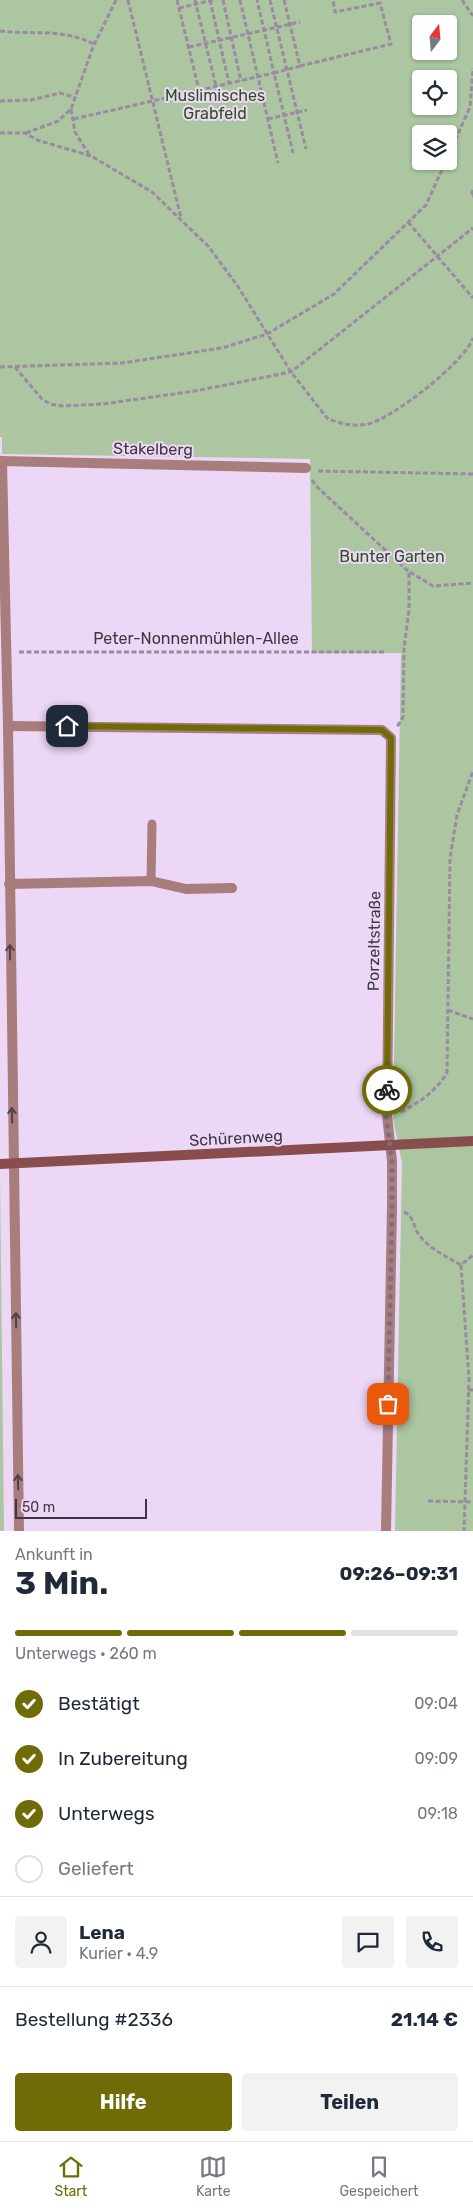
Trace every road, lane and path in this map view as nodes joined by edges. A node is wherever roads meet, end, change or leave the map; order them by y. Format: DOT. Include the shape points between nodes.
graph roads {
  1 [pos="116,0"];
  2 [pos="128,0"];
  3 [pos="177,0"];
  4 [pos="211,0"];
  5 [pos="223,0"];
  6 [pos="240,0"];
  7 [pos="257,0"];
  8 [pos="270,0"];
  9 [pos="284,0"];
  10 [pos="333,0"];
  11 [pos="462,0"];
  12 [pos="196,2"];
  13 [pos="179,8"];
  14 [pos="473,16"];
  15 [pos="300,22"];
  16 [pos="290,24"];
  17 [pos="277,27"];
  18 [pos="264,30"];
  19 [pos="0,31"];
  20 [pos="249,34"];
  21 [pos="231,38"];
  22 [pos="219,40"];
  23 [pos="206,43"];
  24 [pos="94,44"];
  25 [pos="189,47"];
  26 [pos="300,66"];
  27 [pos="473,68"];
  28 [pos="287,69"];
  29 [pos="274,73"];
  30 [pos="258,76"];
  31 [pos="241,81"];
  32 [pos="229,83"];
  33 [pos="216,86"];
  34 [pos="199,90"];
  35 [pos="74,97"];
  36 [pos="0,101"];
  37 [pos="151,101"];
  38 [pos="71,110"];
  39 [pos="307,110"];
  40 [pos="297,112"];
  41 [pos="284,116"];
  42 [pos="74,119"];
  43 [pos="268,120"];
  44 [pos="0,133"];
  45 [pos="25,133"];
  46 [pos="457,136"];
  47 [pos="306,149"];
  48 [pos="293,152"];
  49 [pos="91,156"];
  50 [pos="278,163"];
  51 [pos="442,170"];
  52 [pos="473,190"];
  53 [pos="473,196"];
  54 [pos="181,218"];
  55 [pos="408,222"];
  56 [pos="473,228"];
  57 [pos="437,257"];
  58 [pos="473,298"];
  59 [pos="267,334"];
  60 [pos="473,338"];
  61 [pos="0,367"];
  62 [pos="15,367"];
  63 [pos="291,372"];
  64 [pos="1,461"];
  65 [pos="306,468"];
  66 [pos="473,474"];
  67 [pos="409,572"];
  68 [pos="473,583"];
  69 [pos="6,652"];
  70 [pos="386,652"];
  71 [pos="8,726"];
  72 [pos="391,738"];
  73 [pos="473,771"];
  74 [pos="152,824"];
  75 [pos="151,881"];
  76 [pos="9,884"];
  77 [pos="232,888"];
  78 [pos="448,1010"];
  79 [pos="473,1019"];
  80 [pos="386,1115"];
  81 [pos="473,1141"];
  82 [pos="388,1145"];
  83 [pos="0,1164"];
  84 [pos="14,1164"];
  85 [pos="392,1206"];
  86 [pos="473,1255"];
  87 [pos="461,1265"];
  88 [pos="468,1390"];
  89 [pos="473,1390"];
  90 [pos="428,1501"];
  91 [pos="465,1502"];
  92 [pos="473,1502"];
  93 [pos="19,1531"];
  94 [pos="386,1531"];
  95 [pos="464,1531"];
  1 -- 24 [label="path"];
  2 -- 37 [label="path"];
  3 -- 13 [label="path"];
  4 -- 12 [label="path"];
  4 -- 22 [label="path"];
  5 -- 21 [label="path"];
  6 -- 20 [label="path"];
  7 -- 18 [label="path"];
  8 -- 17 [label="path"];
  9 -- 16 [label="path"];
  10 -- 26 [label="path" via="336,12 380,3 391,44"];
  11 -- 14 [label="path"];
  12 -- 13 [label="path"];
  12 -- 23 [label="path"];
  13 -- 25 [label="path"];
  15 -- 16 [label="path"];
  16 -- 17 [label="path"];
  16 -- 26 [label="path"];
  17 -- 18 [label="path"];
  17 -- 28 [label="path"];
  18 -- 20 [label="path"];
  18 -- 29 [label="path"];
  19 -- 24 [label="path" via="64,33"];
  20 -- 21 [label="path"];
  20 -- 30 [label="path"];
  21 -- 22 [label="path"];
  21 -- 31 [label="path"];
  22 -- 23 [label="path"];
  22 -- 32 [label="path"];
  23 -- 25 [label="path"];
  23 -- 33 [label="path"];
  24 -- 35 [label="path"];
  25 -- 34 [label="path"];
  26 -- 28 [label="path"];
  27 -- 46 [label="path" via="470,106"];
  28 -- 29 [label="path"];
  28 -- 40 [label="path"];
  29 -- 30 [label="path"];
  29 -- 41 [label="path"];
  30 -- 31 [label="path"];
  30 -- 43 [label="path"];
  31 -- 32 [label="path"];
  32 -- 33 [label="path"];
  33 -- 34 [label="path"];
  34 -- 37 [label="path"];
  35 -- 36 [label="path" via="60,93 31,100"];
  35 -- 38 [label="path"];
  37 -- 42 [label="path"];
  37 -- 54 [label="path"];
  38 -- 42 [label="path"];
  38 -- 45 [label="path" via="58,121"];
  39 -- 40 [label="path"];
  40 -- 41 [label="path"];
  40 -- 47 [label="path"];
  41 -- 43 [label="path"];
  41 -- 48 [label="path"];
  42 -- 49 [label="path" via="75,132"];
  43 -- 50 [label="path"];
  44 -- 45 [label="path"];
  45 -- 49 [label="path" via="37,140"];
  49 -- 54 [label="path" via="152,192"];
  51 -- 55 [label="path" via="426,205"];
  52 -- 53 [label="path"];
  54 -- 59 [label="path" via="208,246 237,285"];
  55 -- 57 [label="path"];
  55 -- 59 [label="path" via="334,294"];
  56 -- 57 [label="path"];
  57 -- 58 [label="path"];
  57 -- 63 [label="path"];
  59 -- 62 [label="path" via="222,348 122,362"];
  59 -- 63 [label="path"];
  60 -- 63 [label="path" via="468,350 444,374 383,419 367,424 351,425 327,418"];
  61 -- 62 [label="path"];
  62 -- 63 [label="path" via="42,399 62,406 103,404 186,392"];
  64 -- 65 [label="street, Stakelberg"];
  64 -- 69 [label="street"];
  65 -- 66 [label="path" via="316,471"];
  65 -- 67 [label="path" via="316,486"];
  67 -- 68 [label="path" via="433,586"];
  67 -- 72 [label="path" via="403,716"];
  69 -- 70 [label="path, Peter-Nonnenmühlen-Allee"];
  69 -- 71 [label="street"];
  71 -- 72 [label="street" via="382,730"];
  71 -- 76 [label="street"];
  72 -- 80 [label="street, Porzeltstraße"];
  73 -- 78 [label="path" via="458,815 450,858"];
  74 -- 75 [label="lane"];
  75 -- 76 [label="street"];
  75 -- 77 [label="street" via="186,889"];
  84 -- 76 [label="street, one-way"];
  78 -- 79 [label="path"];
  78 -- 80 [label="path" via="447,1073 441,1083 415,1105"];
  80 -- 82 [label="street, Porzeltstraße"];
  81 -- 82 [label="main road, Schürenweg"];
  82 -- 84 [label="main road, Schürenweg"];
  82 -- 85 [label="street, Porzeltstraße" via="392,1161"];
  83 -- 84 [label="main road, Schürenweg"];
  93 -- 84 [label="street, one-way"];
  85 -- 87 [label="path" via="408,1214 417,1232 431,1248"];
  85 -- 94 [label="street, Porzeltstraße"];
  86 -- 87 [label="path"];
  87 -- 88 [label="path"];
  88 -- 89 [label="path"];
  88 -- 91 [label="path"];
  90 -- 91 [label="path"];
  91 -- 92 [label="path"];
  91 -- 95 [label="path"];
}
